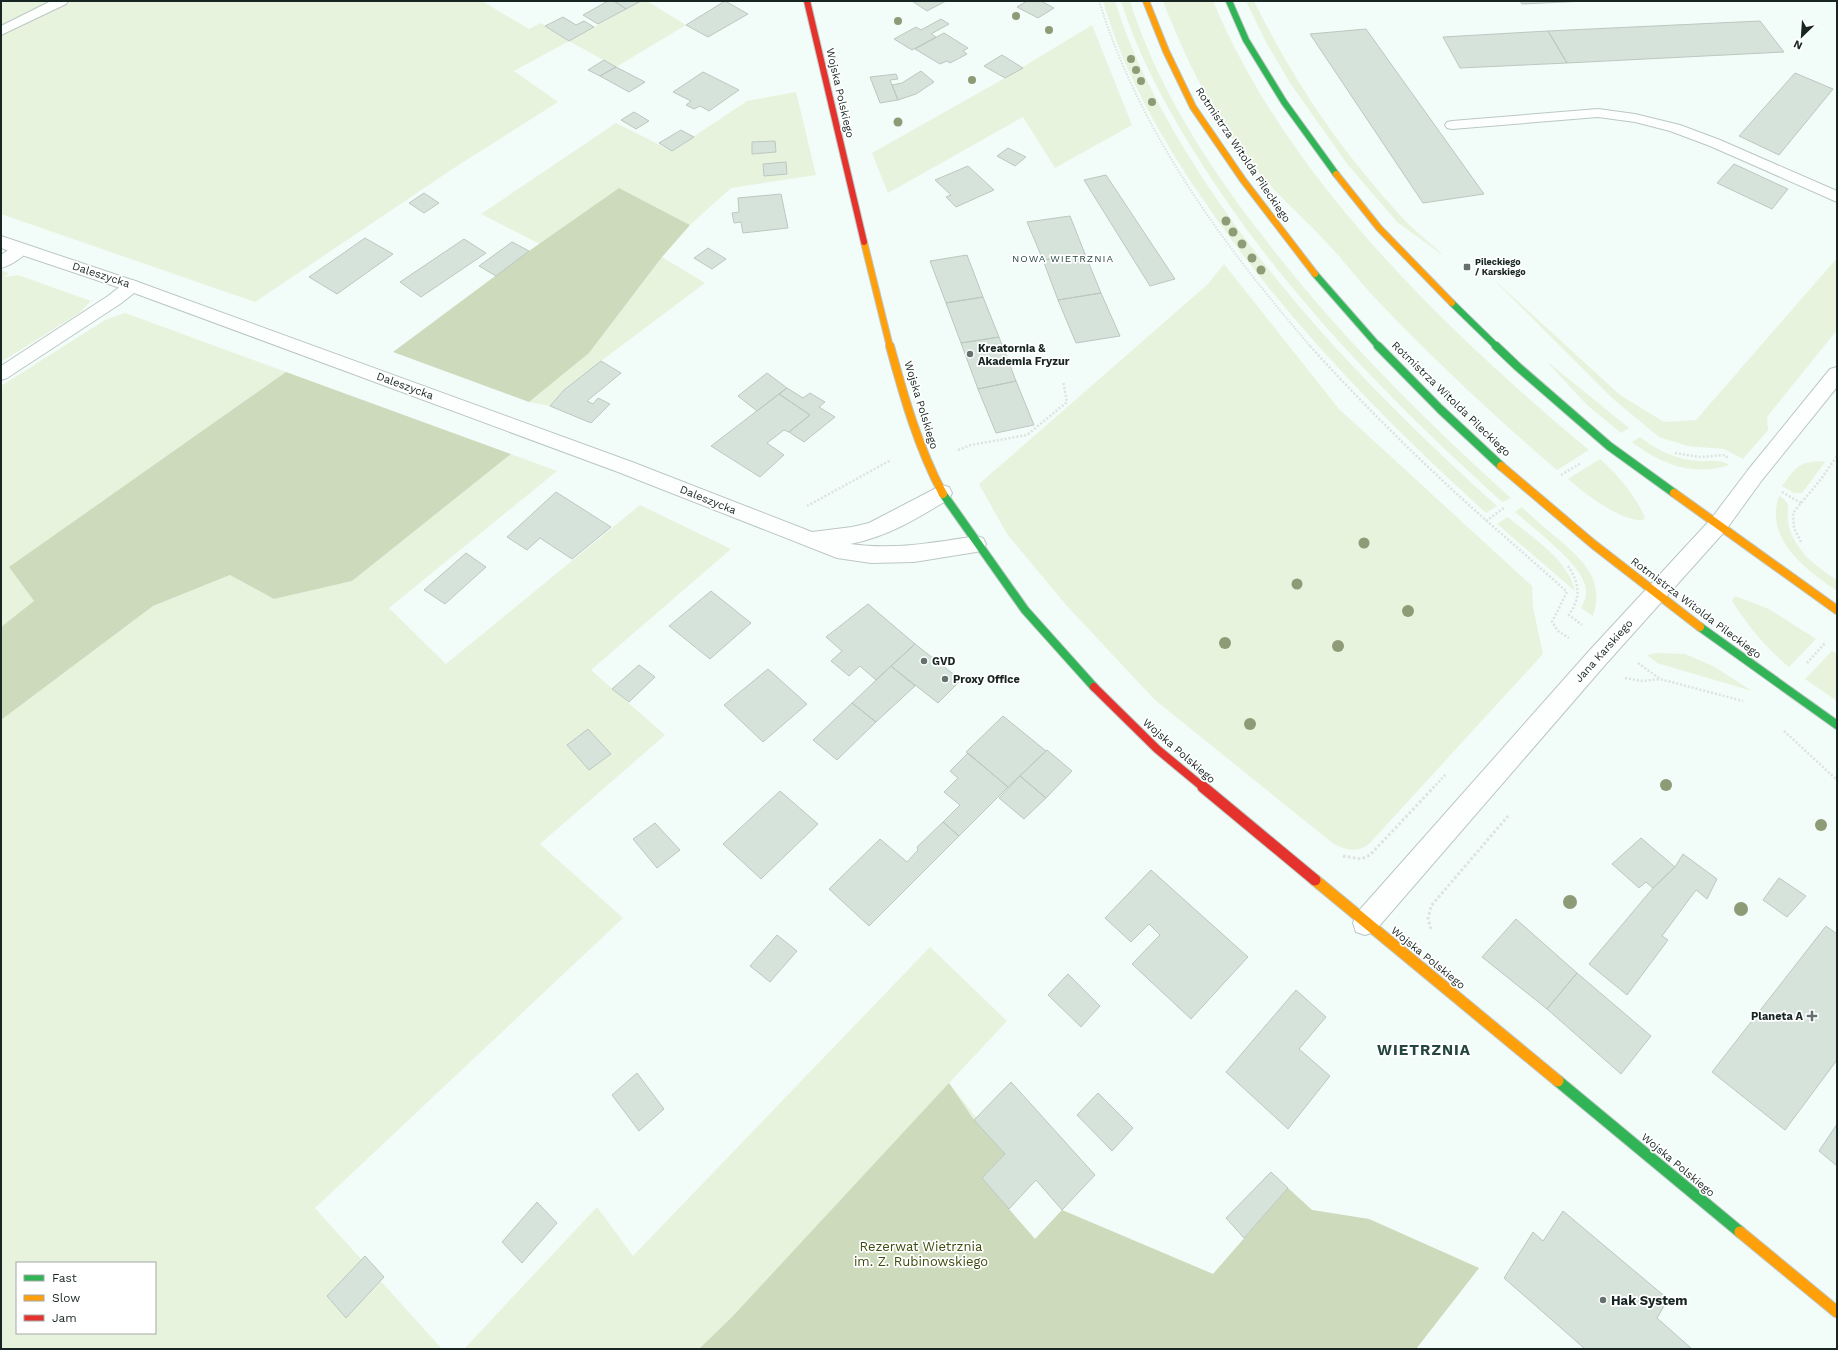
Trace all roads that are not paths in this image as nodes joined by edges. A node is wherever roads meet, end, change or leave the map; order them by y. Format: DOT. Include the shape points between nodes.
graph roads {
  1 [pos="61,1"];
  2 [pos="807,1"];
  3 [pos="1146,1"];
  4 [pos="1229,1"];
  5 [pos="1,31"];
  6 [pos="1452,125"];
  7 [pos="1837,197"];
  8 [pos="1,242"];
  9 [pos="21,249"];
  10 [pos="1,263"];
  11 [pos="132,286"];
  12 [pos="1,374"];
  13 [pos="1837,374"];
  14 [pos="942,493"];
  15 [pos="1718,525"];
  16 [pos="806,539"];
  17 [pos="976,544"];
  18 [pos="1656,594"];
  19 [pos="1837,610"];
  20 [pos="1837,725"];
  21 [pos="1365,923"];
  22 [pos="1837,1312"];
  1 -- 5 [label="lane"];
  2 -- 14 [label="main road, Wojska Polskiego" via="886,331 912,426"];
  3 -- 18 [label="main road, Rotmistrza Witolda Pileckiego" via="1190,101 1263,209 1299,256 1370,337 1468,435 1532,493"];
  4 -- 15 [label="main road" via="1246,40 1284,102 1324,160 1379,228 1518,367 1610,446"];
  6 -- 7 [label="lane" via="1598,113 1635,118 1675,128 1715,143"];
  8 -- 9 [label="street, Daleszycka"];
  9 -- 10 [label="lane"];
  9 -- 11 [label="street, Daleszycka"];
  11 -- 12 [label="lane"];
  11 -- 16 [label="street, Daleszycka" via="625,468"];
  13 -- 15 [label="street, Jana Karskiego"];
  14 -- 16 [label="street, Daleszycka" via="893,521 859,533"];
  14 -- 17 [label="main road, Wojska Polskiego"];
  15 -- 18 [label="street, Jana Karskiego"];
  15 -- 19 [label="main road"];
  16 -- 17 [label="street, Daleszycka" via="837,550 871,555 914,554"];
  17 -- 21 [label="main road, Wojska Polskiego" via="1040,628 1122,717 1156,749"];
  18 -- 20 [label="main road, Rotmistrza Witolda Pileckiego"];
  18 -- 21 [label="street, Jana Karskiego"];
  21 -- 22 [label="main road, Wojska Polskiego"];
}
